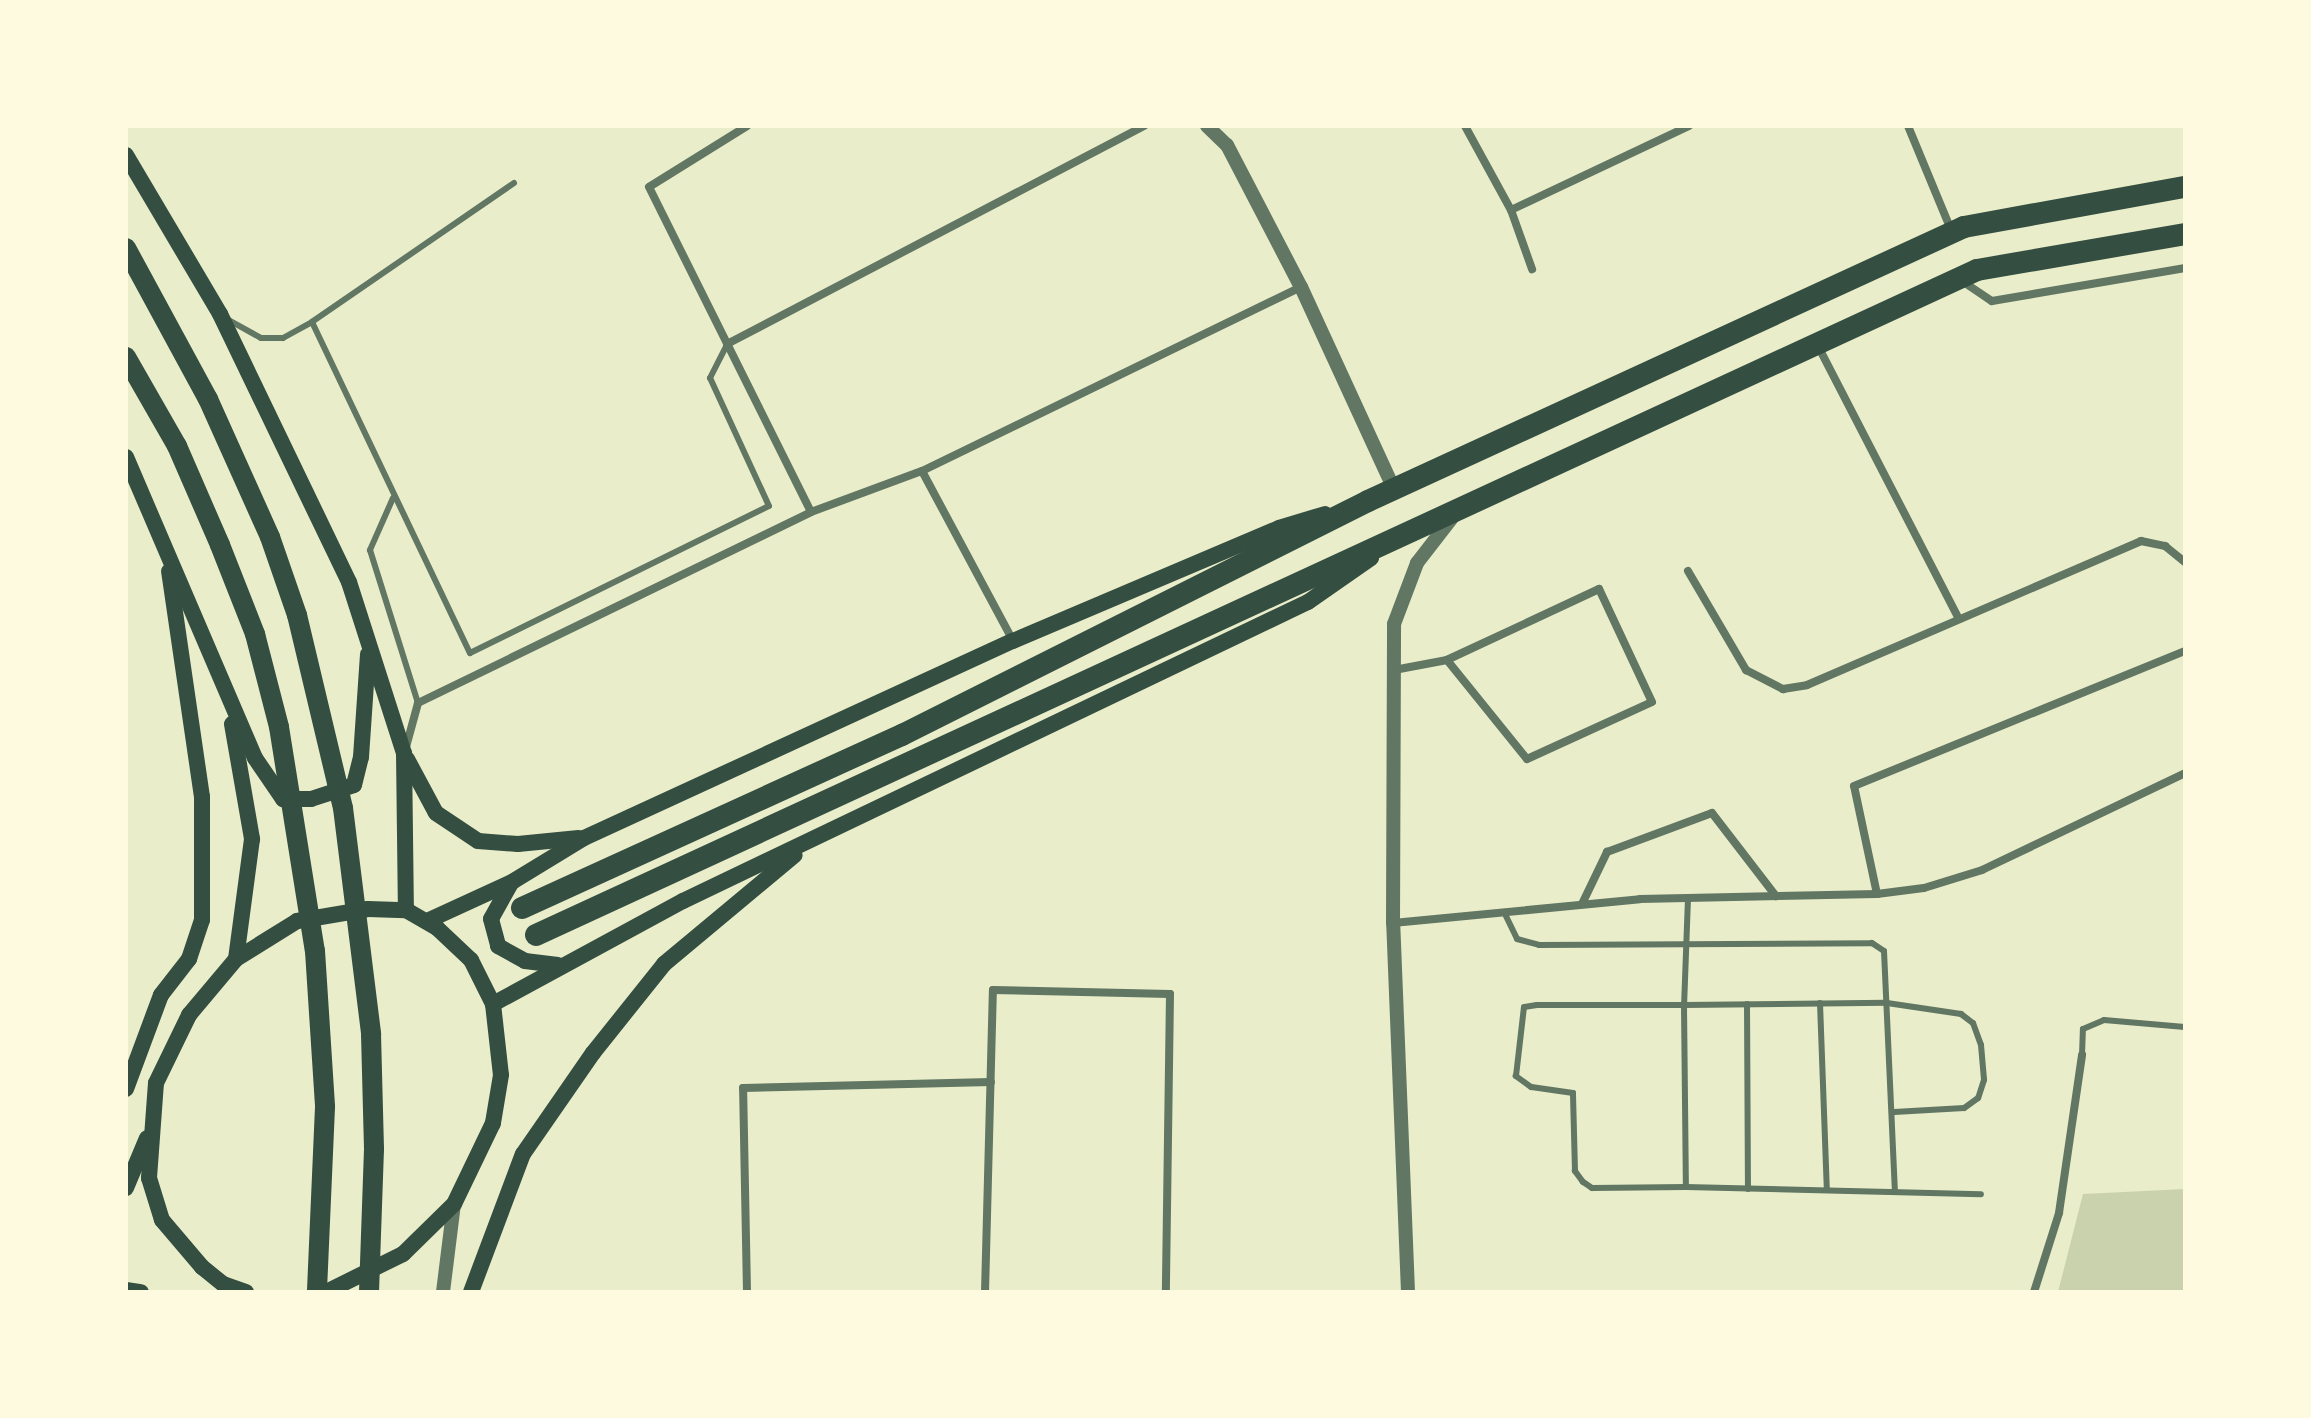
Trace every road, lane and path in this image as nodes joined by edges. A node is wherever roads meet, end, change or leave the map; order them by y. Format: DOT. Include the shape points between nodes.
graph roads {
  1 [pos="747,126"];
  2 [pos="1144,126"];
  3 [pos="1207,126"];
  4 [pos="1465,126"];
  5 [pos="1689,126"];
  6 [pos="1908,126"];
  7 [pos="126,155"];
  8 [pos="514,183"];
  9 [pos="2185,187"];
  10 [pos="1511,210"];
  11 [pos="2185,234"];
  12 [pos="1953,235"];
  13 [pos="126,248"];
  14 [pos="2185,268"];
  15 [pos="1532,269"];
  16 [pos="1958,279"];
  17 [pos="1301,287"];
  18 [pos="220,314"];
  19 [pos="312,322"];
  20 [pos="727,344"];
  21 [pos="1818,346"];
  22 [pos="126,357"];
  23 [pos="126,457"];
  24 [pos="922,471"];
  25 [pos="1394,489"];
  26 [pos="393,498"];
  27 [pos="1368,501"];
  28 [pos="1459,509"];
  29 [pos="811,512"];
  30 [pos="1410,531"];
  31 [pos="165,545"];
  32 [pos="2185,562"];
  33 [pos="1688,571"];
  34 [pos="1958,617"];
  35 [pos="1013,641"];
  36 [pos="369,645"];
  37 [pos="2185,651"];
  38 [pos="1447,660"];
  39 [pos="218,668"];
  40 [pos="1394,670"];
  41 [pos="418,703"];
  42 [pos="404,753"];
  43 [pos="2185,773"];
  44 [pos="823,834"];
  45 [pos="584,838"];
  46 [pos="512,882"];
  47 [pos="1877,894"];
  48 [pos="1776,896"];
  49 [pos="1688,898"];
  50 [pos="1582,904"];
  51 [pos="522,908"];
  52 [pos="406,910"];
  53 [pos="1504,912"];
  54 [pos="427,921"];
  55 [pos="1393,923"];
  56 [pos="536,935"];
  57 [pos="1686,944"];
  58 [pos="236,959"];
  59 [pos="558,965"];
  60 [pos="1820,1003"];
  61 [pos="1887,1003"];
  62 [pos="493,1004"];
  63 [pos="1747,1004"];
  64 [pos="1684,1005"];
  65 [pos="2185,1027"];
  66 [pos="2082,1055"];
  67 [pos="991,1082"];
  68 [pos="126,1089"];
  69 [pos="1894,1112"];
  70 [pos="150,1129"];
  71 [pos="1686,1187"];
  72 [pos="126,1188"];
  73 [pos="1748,1189"];
  74 [pos="1827,1190"];
  75 [pos="1895,1192"];
  76 [pos="1981,1194"];
  77 [pos="454,1204"];
  78 [pos="220,1288"];
  79 [pos="126,1290"];
  80 [pos="141,1292"];
  81 [pos="246,1292"];
  82 [pos="317,1292"];
  83 [pos="326,1292"];
  84 [pos="369,1292"];
  85 [pos="443,1292"];
  86 [pos="471,1292"];
  87 [pos="747,1292"];
  88 [pos="985,1292"];
  89 [pos="1166,1292"];
  90 [pos="1408,1292"];
  91 [pos="2034,1292"];
  1 -- 20 [label="street" via="649,187"];
  2 -- 20 [label="street"];
  3 -- 17 [label="street" via="1227,145"];
  4 -- 10 [label="street"];
  5 -- 10 [label="street"];
  6 -- 12 [label="street"];
  7 -- 18 [label="main road"];
  8 -- 19 [label="lane"];
  9 -- 12 [label="highway" via="1964,227"];
  10 -- 15 [label="street"];
  11 -- 16 [label="highway" via="1977,270"];
  12 -- 25 [label="highway"];
  13 -- 84 [label="main road" via="208,399 270,537 297,615 343,808 371,1034"];
  14 -- 16 [label="street" via="1992,301"];
  16 -- 21 [label="highway"];
  17 -- 24 [label="street"];
  17 -- 25 [label="street"];
  18 -- 19 [label="lane" via="261,338 283,338"];
  18 -- 36 [label="main road" via="306,484 349,582"];
  19 -- 26 [label="lane"];
  20 -- 26 [label="lane" via="710,378 769,506 470,653"];
  20 -- 29 [label="street"];
  21 -- 28 [label="highway"];
  21 -- 34 [label="street"];
  22 -- 82 [label="main road" via="177,446 220,545 255,634 279,727 315,951 325,1107"];
  23 -- 31 [label="main road"];
  24 -- 29 [label="street"];
  24 -- 35 [label="street"];
  25 -- 27 [label="highway"];
  26 -- 41 [label="lane" via="370,550"];
  27 -- 35 [label="main road" via="1279,528"];
  27 -- 51 [label="highway" via="902,735"];
  28 -- 30 [label="highway"];
  28 -- 40 [label="street" via="1417,563 1394,624"];
  29 -- 41 [label="street"];
  30 -- 44 [label="main road" via="1308,602"];
  30 -- 56 [label="highway"];
  31 -- 39 [label="main road"];
  31 -- 68 [label="main road" via="202,797 202,920 189,959 161,995"];
  32 -- 34 [label="street" via="2165,546 2141,541"];
  33 -- 34 [label="street" via="1746,670 1783,689 1807,685"];
  35 -- 45 [label="main road"];
  36 -- 39 [label="main road" via="354,785 311,799 283,799 255,758"];
  36 -- 42 [label="main road"];
  37 -- 47 [label="street" via="1854,786"];
  38 -- 38 [label="street" via="1527,759 1652,702 1599,589"];
  38 -- 40 [label="street"];
  39 -- 58 [label="main road" via="243,768 252,839"];
  40 -- 55 [label="street"];
  41 -- 42 [label="street"];
  42 -- 45 [label="main road" via="436,813 478,841 518,844"];
  42 -- 52 [label="main road"];
  43 -- 47 [label="street" via="1982,870 1924,888"];
  44 -- 59 [label="main road"];
  44 -- 86 [label="main road" via="734,901 664,964 593,1053 523,1154"];
  45 -- 46 [label="main road"];
  46 -- 54 [label="main road"];
  46 -- 59 [label="main road" via="491,919 498,946 525,961"];
  47 -- 48 [label="street"];
  48 -- 49 [label="street"];
  48 -- 50 [label="street" via="1712,813 1607,852"];
  49 -- 50 [label="street"];
  49 -- 57 [label="lane"];
  50 -- 53 [label="street"];
  52 -- 54 [label="main road"];
  52 -- 58 [label="main road" via="368,909 297,921"];
  53 -- 55 [label="street"];
  53 -- 57 [label="lane" via="1517,939 1539,945"];
  54 -- 62 [label="main road" via="471,960"];
  55 -- 90 [label="street"];
  57 -- 61 [label="lane" via="1872,943 1884,951"];
  57 -- 64 [label="lane"];
  58 -- 70 [label="main road" via="189,1015 156,1083"];
  59 -- 62 [label="main road"];
  60 -- 61 [label="lane"];
  60 -- 63 [label="lane"];
  60 -- 74 [label="lane"];
  61 -- 69 [label="lane"];
  61 -- 69 [label="lane" via="1961,1014 1973,1023 1984,1080 1978,1098 1964,1108"];
  62 -- 77 [label="main road" via="501,1075 493,1123"];
  63 -- 64 [label="lane"];
  63 -- 73 [label="lane"];
  64 -- 71 [label="lane"];
  64 -- 71 [label="lane" via="1524,1007 1516,1076 1531,1087 1573,1093 1575,1171 1592,1188"];
  65 -- 66 [label="lane" via="2091,1023 2083,1029"];
  66 -- 91 [label="street" via="2059,1213"];
  67 -- 87 [label="street" via="743,1088"];
  67 -- 88 [label="street"];
  67 -- 89 [label="street" via="993,990 1170,994"];
  69 -- 75 [label="lane"];
  70 -- 72 [label="main road"];
  70 -- 78 [label="main road" via="149,1178 162,1220"];
  71 -- 73 [label="lane"];
  73 -- 74 [label="lane"];
  74 -- 75 [label="lane"];
  75 -- 76 [label="lane"];
  77 -- 83 [label="main road" via="403,1254"];
  77 -- 85 [label="street"];
  78 -- 81 [label="main road"];
  79 -- 80 [label="main road"];
}
